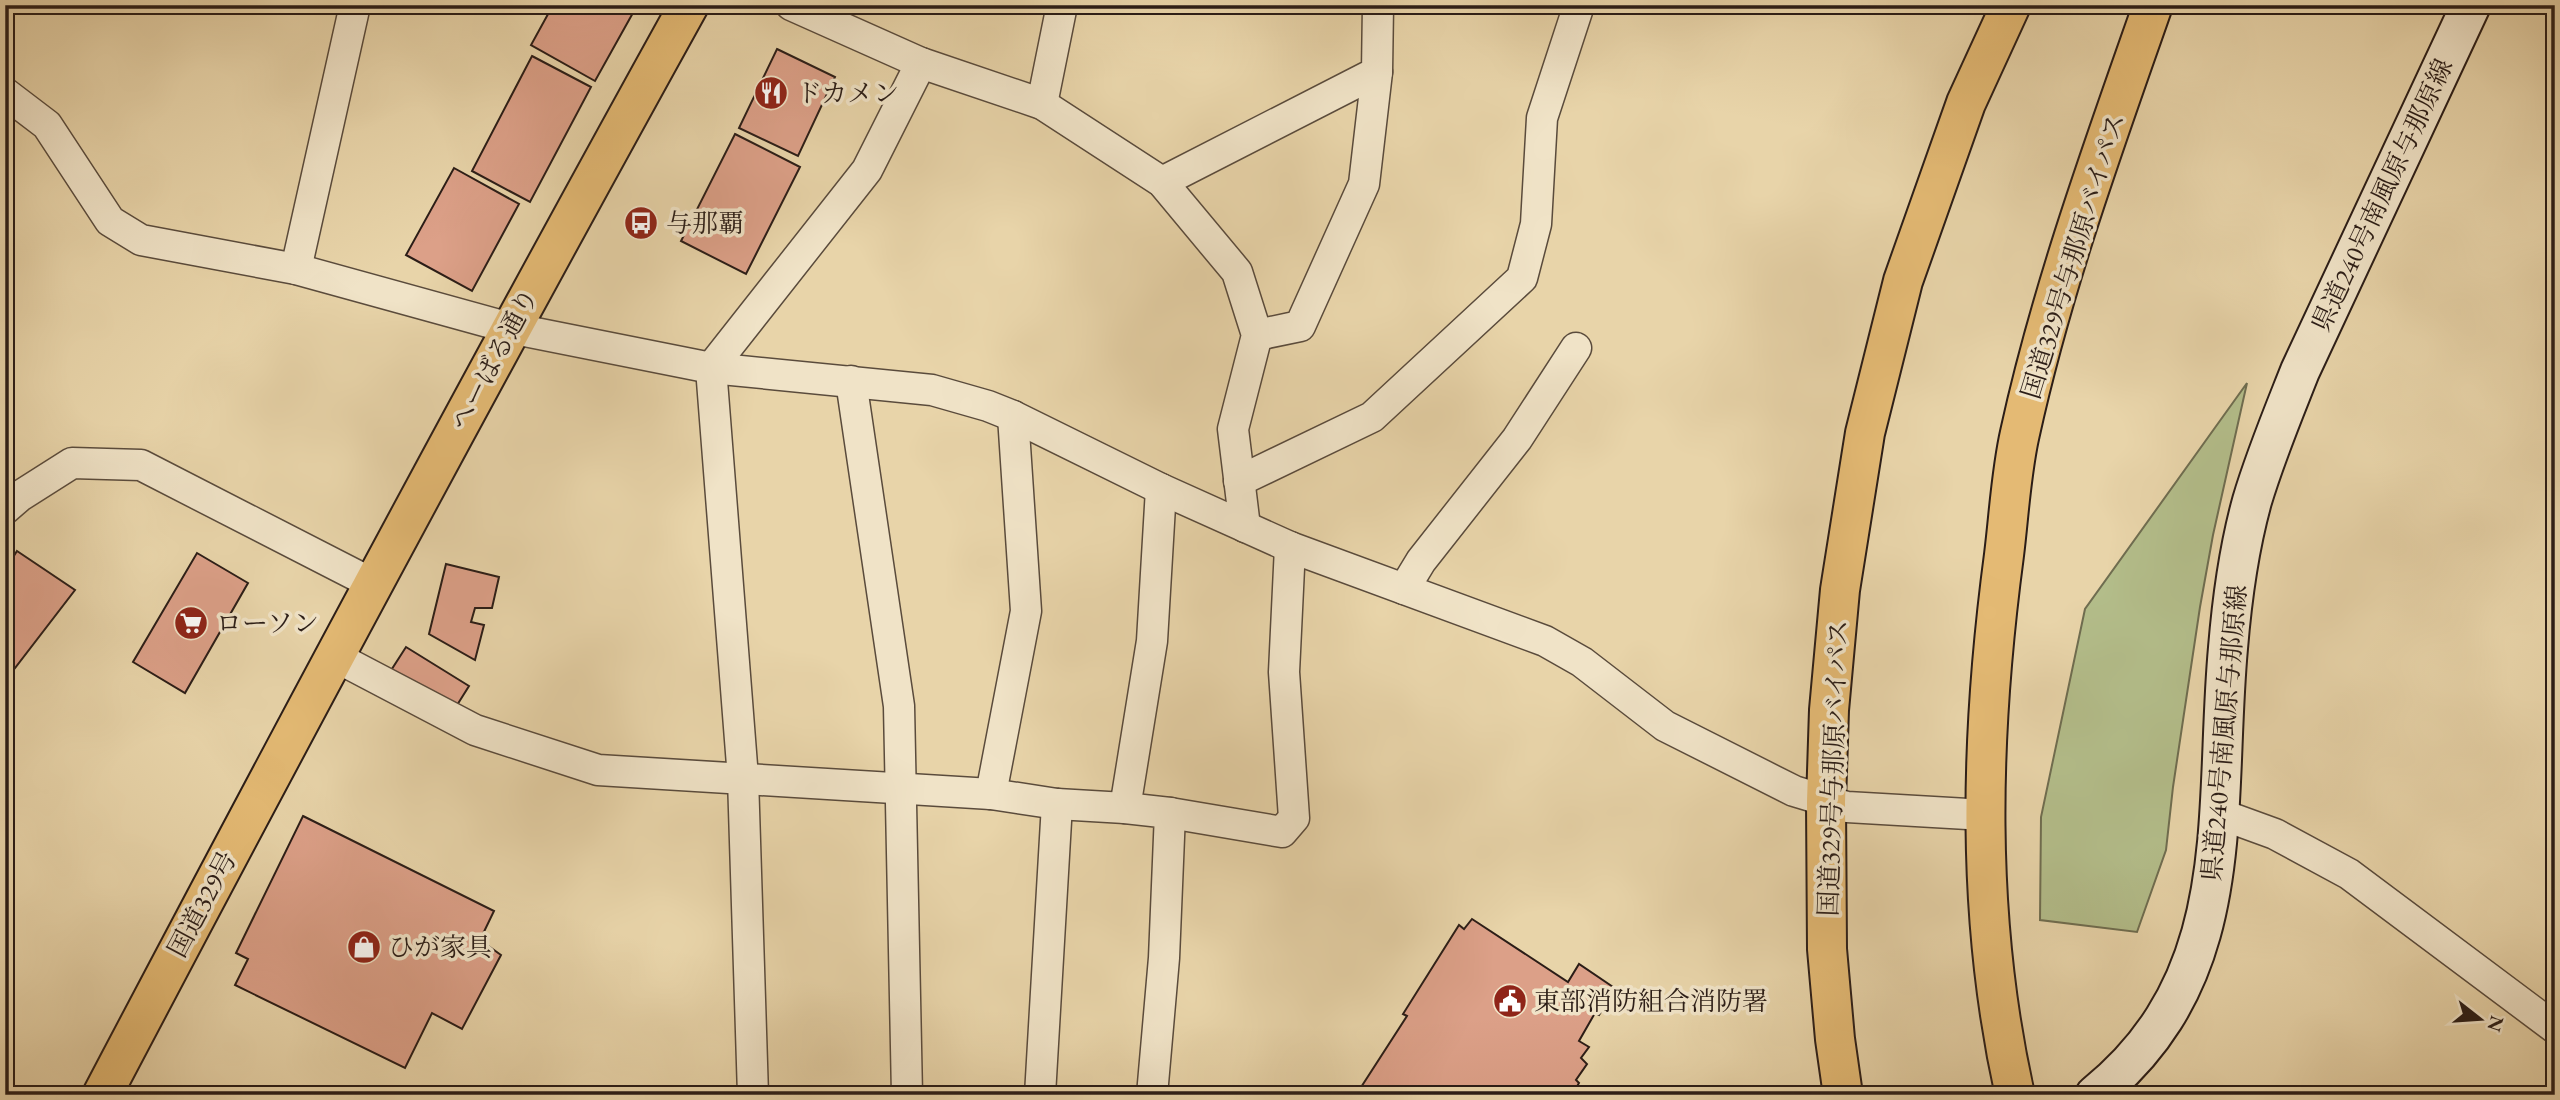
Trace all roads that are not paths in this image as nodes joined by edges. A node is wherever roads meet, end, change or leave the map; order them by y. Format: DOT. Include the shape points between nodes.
graph roads {
  1 [pos="355,5"];
  2 [pos="689,5"];
  3 [pos="791,5"];
  4 [pos="1062,5"];
  5 [pos="1378,5"];
  6 [pos="1579,5"];
  7 [pos="2011,5"];
  8 [pos="2153,5"];
  9 [pos="2471,5"];
  10 [pos="921,63"];
  11 [pos="1377,72"];
  12 [pos="5,93"];
  13 [pos="1042,104"];
  14 [pos="1162,182"];
  15 [pos="296,268"];
  16 [pos="510,328"];
  17 [pos="1257,335"];
  18 [pos="1576,348"];
  19 [pos="711,368"];
  20 [pos="851,381"];
  21 [pos="1013,416"];
  22 [pos="1238,481"];
  23 [pos="1161,489"];
  24 [pos="5,509"];
  25 [pos="1245,527"];
  26 [pos="1290,547"];
  27 [pos="373,584"];
  28 [pos="1404,589"];
  29 [pos="334,656"];
  30 [pos="303,713"];
  31 [pos="743,778"];
  32 [pos="902,790"];
  33 [pos="991,794"];
  34 [pos="1826,802"];
  35 [pos="1057,804"];
  36 [pos="1125,808"];
  37 [pos="1170,813"];
  38 [pos="2220,814"];
  39 [pos="1985,815"];
  40 [pos="2555,1028"];
  41 [pos="102,1095"];
  42 [pos="753,1095"];
  43 [pos="907,1095"];
  44 [pos="1040,1095"];
  45 [pos="1152,1095"];
  46 [pos="1843,1095"];
  47 [pos="2015,1095"];
  48 [pos="2095,1095"];
  1 -- 15 [label="street"];
  2 -- 16 [label="highway, へーばる通り"];
  3 -- 10 [label="street"];
  4 -- 13 [label="street"];
  5 -- 11 [label="street"];
  6 -- 22 [label="street" via="1542,118 1536,224 1522,278 1372,417"];
  7 -- 34 [label="highway, 国道329号与那原バイパス" via="1966,103 1903,281 1865,433 1840,590"];
  8 -- 39 [label="highway, 国道329号与那原バイパス" via="2061,278 2019,435 1998,596"];
  9 -- 38 [label="main road, 県道240号南風原与那原線" via="2300,371 2252,502 2228,648"];
  10 -- 13 [label="street"];
  10 -- 19 [label="street" via="867,170"];
  11 -- 14 [label="street"];
  11 -- 17 [label="street" via="1364,184 1300,326"];
  12 -- 15 [label="street" via="47,125 110,221 141,240"];
  13 -- 14 [label="street"];
  14 -- 17 [label="street" via="1237,272"];
  15 -- 16 [label="street"];
  16 -- 19 [label="street"];
  16 -- 27 [label="highway, へーばる通り"];
  17 -- 22 [label="street" via="1233,429"];
  18 -- 28 [label="street" via="1517,439"];
  19 -- 20 [label="street"];
  19 -- 31 [label="street"];
  20 -- 21 [label="street" via="932,390"];
  20 -- 32 [label="street" via="899,706"];
  21 -- 23 [label="street"];
  21 -- 33 [label="street" via="1026,611"];
  22 -- 25 [label="street"];
  23 -- 25 [label="street"];
  23 -- 36 [label="street" via="1152,641"];
  24 -- 27 [label="street" via="72,463 141,465"];
  25 -- 26 [label="street"];
  26 -- 28 [label="street"];
  26 -- 37 [label="street" via="1284,672 1294,818 1282,832"];
  27 -- 29 [label="highway, へーばる通り"];
  28 -- 34 [label="street" via="1545,641 1582,662 1665,726"];
  29 -- 30 [label="highway, へーばる通り"];
  29 -- 31 [label="street" via="475,730 598,770"];
  30 -- 41 [label="highway, 国道329号"];
  31 -- 32 [label="street"];
  31 -- 42 [label="street"];
  32 -- 33 [label="street"];
  32 -- 43 [label="street"];
  33 -- 35 [label="street"];
  34 -- 39 [label="street"];
  34 -- 46 [label="highway, 国道329号与那原バイパス" via="1827,949"];
  35 -- 36 [label="street"];
  35 -- 44 [label="street"];
  36 -- 37 [label="street"];
  37 -- 45 [label="street"];
  38 -- 40 [label="street" via="2275,834 2349,874"];
  38 -- 48 [label="main road, 県道240号南風原与那原線" via="2207,916 2182,985 2142,1047"];
  39 -- 47 [label="highway, 国道329号与那原バイパス" via="1993,976"];
}
